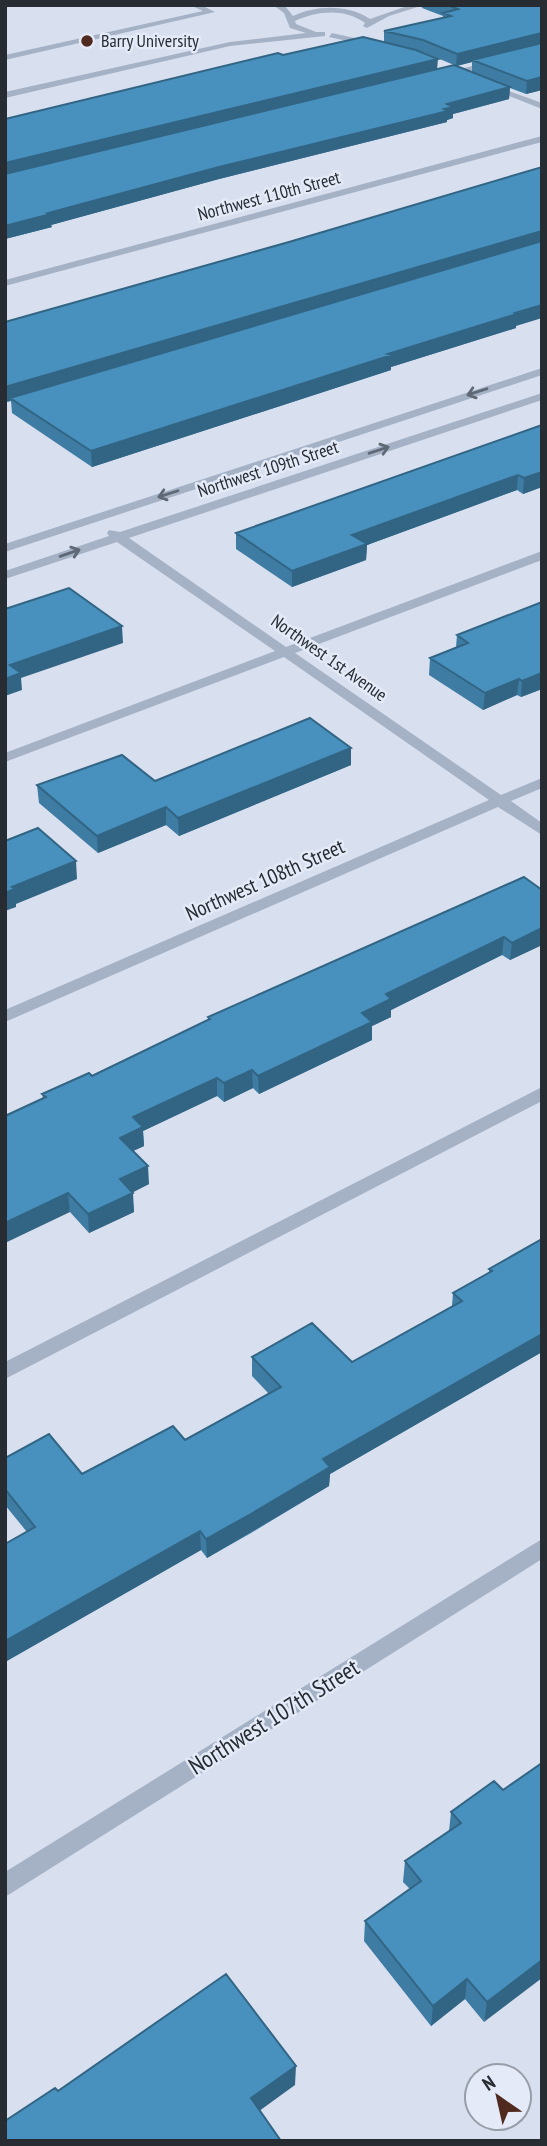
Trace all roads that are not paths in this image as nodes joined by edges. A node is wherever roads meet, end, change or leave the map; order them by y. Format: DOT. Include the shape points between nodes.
graph roads {
  1 [pos="11,5"];
  2 [pos="194,5"];
  3 [pos="277,5"];
  4 [pos="309,5"];
  5 [pos="389,5"];
  6 [pos="420,5"];
  7 [pos="5,6"];
  8 [pos="331,11"];
  9 [pos="346,12"];
  10 [pos="292,21"];
  11 [pos="370,26"];
  12 [pos="327,35"];
  13 [pos="230,44"];
  14 [pos="381,48"];
  15 [pos="542,50"];
  16 [pos="6,57"];
  17 [pos="443,66"];
  18 [pos="455,71"];
  19 [pos="467,76"];
  20 [pos="432,77"];
  21 [pos="480,81"];
  22 [pos="5,95"];
  23 [pos="542,106"];
  24 [pos="542,139"];
  25 [pos="5,283"];
  26 [pos="542,371"];
  27 [pos="542,396"];
  28 [pos="412,414"];
  29 [pos="440,430"];
  30 [pos="93,519"];
  31 [pos="118,537"];
  32 [pos="5,548"];
  33 [pos="542,555"];
  34 [pos="5,575"];
  35 [pos="286,651"];
  36 [pos="5,758"];
  37 [pos="542,782"];
  38 [pos="499,801"];
  39 [pos="542,830"];
  40 [pos="5,1017"];
  41 [pos="542,1093"];
  42 [pos="5,1371"];
  43 [pos="542,1548"];
  44 [pos="5,1886"];
  1 -- 7 [label="street"];
  2 -- 16 [label="street" via="211,12"];
  3 -- 10 [label="street"];
  4 -- 8 [label="street"];
  5 -- 9 [label="street"];
  6 -- 11 [label="street" via="386,14"];
  8 -- 9 [label="street"];
  8 -- 10 [label="street" via="303,14"];
  9 -- 11 [label="street" via="362,16"];
  10 -- 12 [label="street" via="304,32"];
  10 -- 13 [label="street"];
  11 -- 12 [label="street"];
  12 -- 13 [label="street"];
  12 -- 14 [label="street"];
  13 -- 22 [label="street"];
  15 -- 18 [label="street"];
  17 -- 18 [label="street"];
  18 -- 19 [label="street"];
  18 -- 20 [label="street"];
  21 -- 23 [label="street"];
  24 -- 25 [label="street, Northwest 110th Street"];
  26 -- 28 [label="street, Northwest 109th Street, one-way"];
  27 -- 29 [label="street, Northwest 109th Street"];
  28 -- 29 [label="street"];
  28 -- 30 [label="street, Northwest 109th Street, one-way"];
  31 -- 29 [label="street, Northwest 109th Street, one-way"];
  30 -- 31 [label="street, Northwest 1st Avenue"];
  30 -- 32 [label="street, Northwest 109th Street"];
  34 -- 31 [label="street, Northwest 109th Street, one-way"];
  31 -- 35 [label="street, Northwest 1st Avenue"];
  33 -- 35 [label="street"];
  35 -- 36 [label="street"];
  35 -- 38 [label="street, Northwest 1st Avenue"];
  37 -- 38 [label="street, Northwest 108th Street"];
  38 -- 39 [label="street, Northwest 1st Avenue"];
  38 -- 40 [label="street, Northwest 108th Street"];
  41 -- 42 [label="street"];
  43 -- 44 [label="street, Northwest 107th Street"];
}
